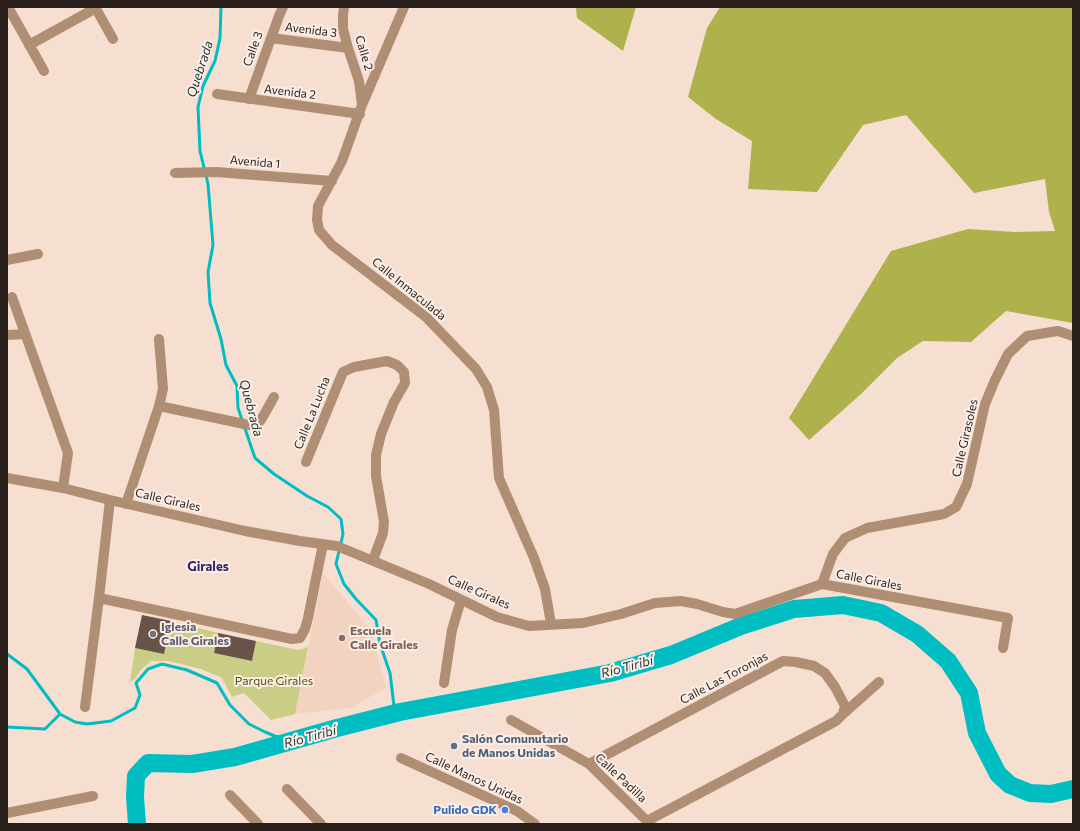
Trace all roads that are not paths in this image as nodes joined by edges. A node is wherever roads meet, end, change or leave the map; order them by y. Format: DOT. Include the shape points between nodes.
graph roads {
  1 [pos="8,7"];
  2 [pos="96,7"];
  3 [pos="284,7"];
  4 [pos="344,7"];
  5 [pos="404,7"];
  6 [pos="271,38"];
  7 [pos="112,39"];
  8 [pos="29,45"];
  9 [pos="348,48"];
  10 [pos="44,71"];
  11 [pos="217,94"];
  12 [pos="249,99"];
  13 [pos="361,110"];
  14 [pos="175,173"];
  15 [pos="332,181"];
  16 [pos="38,254"];
  17 [pos="7,260"];
  18 [pos="12,297"];
  19 [pos="25,334"];
  20 [pos="7,335"];
  21 [pos="1073,336"];
  22 [pos="159,339"];
  23 [pos="274,397"];
  24 [pos="159,406"];
  25 [pos="306,462"];
  26 [pos="7,478"];
  27 [pos="63,488"];
  28 [pos="110,500"];
  29 [pos="126,504"];
  30 [pos="323,544"];
  31 [pos="373,560"];
  32 [pos="822,584"];
  33 [pos="99,598"];
  34 [pos="461,600"];
  35 [pos="551,624"];
  36 [pos="1003,648"];
  37 [pos="879,682"];
  38 [pos="444,683"];
  39 [pos="85,707"];
  40 [pos="843,714"];
  41 [pos="511,720"];
  42 [pos="401,758"];
  43 [pos="589,764"];
  44 [pos="287,789"];
  45 [pos="230,795"];
  46 [pos="93,796"];
  47 [pos="7,813"];
  48 [pos="647,822"];
  49 [pos="258,824"];
  50 [pos="321,824"];
  51 [pos="535,824"];
  1 -- 8 [label="street"];
  2 -- 7 [label="street"];
  2 -- 8 [label="street"];
  3 -- 6 [label="street, Calle 3"];
  4 -- 9 [label="street, Calle 2" via="343,29"];
  5 -- 13 [label="street, Calle Inmaculada"];
  6 -- 9 [label="street, Avenida 3"];
  6 -- 12 [label="street, Calle 3"];
  8 -- 10 [label="street"];
  9 -- 13 [label="street, Calle 2" via="359,81"];
  11 -- 12 [label="street, Avenida 2"];
  12 -- 13 [label="street, Avenida 2"];
  13 -- 15 [label="street, Calle Inmaculada" via="349,145"];
  14 -- 15 [label="street, Avenida 1" via="216,172"];
  15 -- 35 [label="street, Calle Inmaculada" via="318,206 316,220 319,230 332,245 426,316 476,369 487,387 494,410 499,478 545,588"];
  16 -- 17 [label="street"];
  18 -- 19 [label="street"];
  19 -- 20 [label="street"];
  19 -- 27 [label="street" via="68,453"];
  21 -- 32 [label="street, Calle Girasoles" via="1058,331 1027,336 1008,354 985,404 967,484 956,507 944,514 867,528 845,538 834,554"];
  22 -- 24 [label="street" via="163,389"];
  23 -- 24 [label="street" via="261,420 257,424 249,425"];
  24 -- 29 [label="street"];
  25 -- 31 [label="street, Calle La Lucha" via="343,372 354,367 387,361 404,372 405,383 381,434 376,455 376,476 384,522 383,533"];
  26 -- 27 [label="street, Calle Girales"];
  27 -- 28 [label="street, Calle Girales"];
  28 -- 29 [label="street, Calle Girales"];
  28 -- 33 [label="street"];
  29 -- 30 [label="street, Calle Girales" via="245,531"];
  30 -- 31 [label="street, Calle Girales" via="337,546"];
  30 -- 33 [label="street" via="308,618 300,638 292,639"];
  31 -- 34 [label="street, Calle Girales"];
  32 -- 35 [label="street, Calle Girales" via="735,614 681,601 655,603 583,623"];
  32 -- 36 [label="street, Calle Girales" via="1008,618"];
  33 -- 39 [label="street"];
  34 -- 35 [label="street, Calle Girales" via="497,617 529,626"];
  34 -- 38 [label="street" via="452,630"];
  37 -- 40 [label="street"];
  40 -- 43 [label="street, Calle Las Toronjas" via="845,706 825,674 814,666 783,661"];
  40 -- 48 [label="street" via="836,721"];
  41 -- 43 [label="street, Calle Padilla"];
  42 -- 51 [label="street, Calle Manos Unidas" via="517,811"];
  43 -- 48 [label="street, Calle Padilla"];
  44 -- 50 [label="street"];
  45 -- 49 [label="street"];
  46 -- 47 [label="street"];
}
